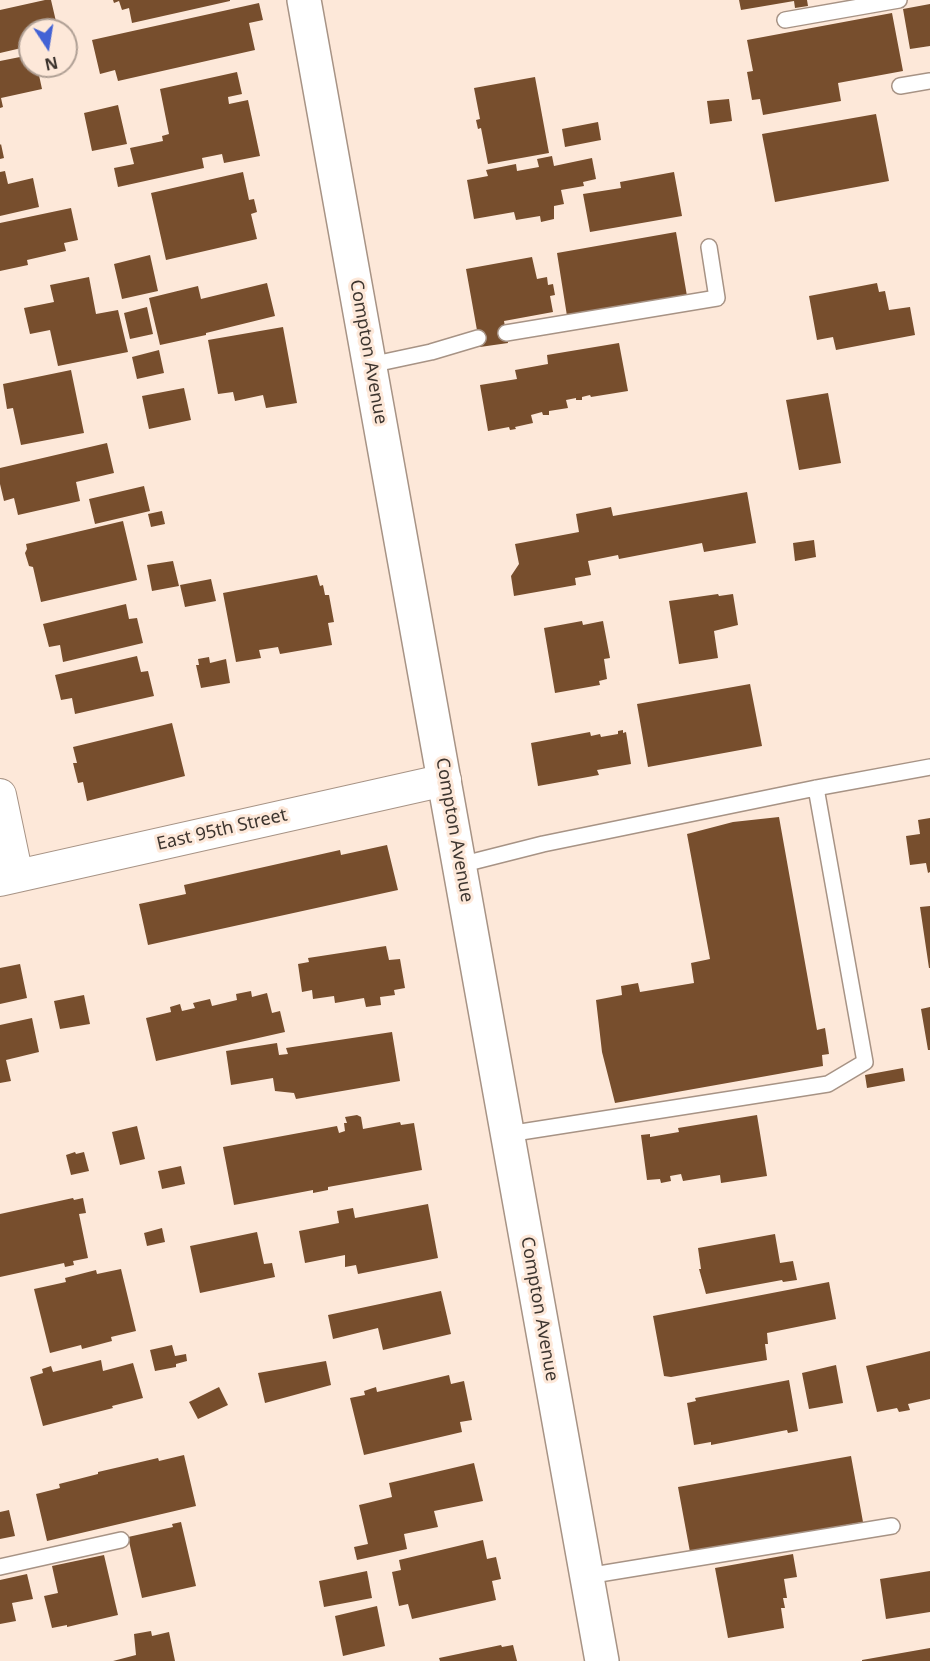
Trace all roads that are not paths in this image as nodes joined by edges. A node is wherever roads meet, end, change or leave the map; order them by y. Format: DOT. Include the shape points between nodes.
graph roads {
  1 [pos="304,0"];
  2 [pos="898,0"];
  3 [pos="785,20"];
  4 [pos="930,81"];
  5 [pos="900,86"];
  6 [pos="709,247"];
  7 [pos="506,333"];
  8 [pos="478,338"];
  9 [pos="370,365"];
  10 [pos="930,768"];
  11 [pos="445,780"];
  12 [pos="816,788"];
  13 [pos="0,795"];
  14 [pos="460,865"];
  15 [pos="9,878"];
  16 [pos="508,1134"];
  17 [pos="891,1526"];
  18 [pos="121,1540"];
  19 [pos="0,1567"];
  20 [pos="587,1576"];
  21 [pos="602,1661"];
  1 -- 9 [label="main road, Compton Avenue"];
  2 -- 3 [label="lane"];
  4 -- 5 [label="lane"];
  6 -- 7 [label="lane" via="717,298"];
  8 -- 9 [label="lane"];
  9 -- 11 [label="main road, Compton Avenue"];
  10 -- 12 [label="lane"];
  11 -- 14 [label="main road, Compton Avenue"];
  11 -- 15 [label="street, East 95th Street"];
  12 -- 14 [label="lane"];
  12 -- 16 [label="lane" via="865,1062 828,1084"];
  13 -- 15 [label="street"];
  14 -- 16 [label="main road, Compton Avenue"];
  16 -- 20 [label="main road, Compton Avenue"];
  17 -- 20 [label="lane"];
  18 -- 19 [label="lane"];
  20 -- 21 [label="main road, Compton Avenue"];
}
